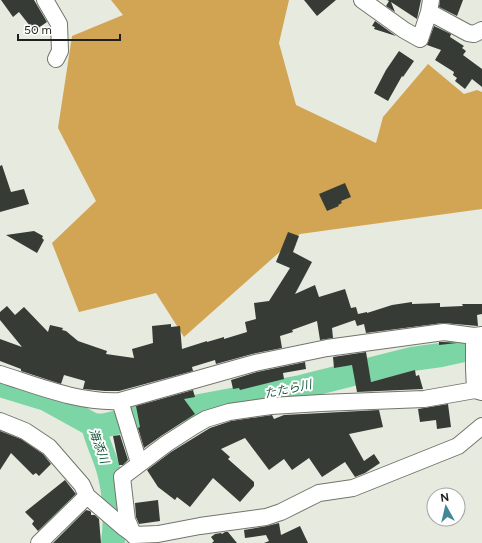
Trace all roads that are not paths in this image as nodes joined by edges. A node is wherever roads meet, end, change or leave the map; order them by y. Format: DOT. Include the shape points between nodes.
graph roads {
  1 [pos="45,0"];
  2 [pos="362,0"];
  3 [pos="430,6"];
  4 [pos="482,30"];
  5 [pos="56,59"];
  6 [pos="477,337"];
  7 [pos="0,374"];
  8 [pos="479,391"];
  9 [pos="121,403"];
  10 [pos="0,421"];
  11 [pos="482,426"];
  12 [pos="139,463"];
  13 [pos="87,496"];
  14 [pos="131,535"];
  15 [pos="39,543"];
  1 -- 5 [label="street" via="59,24 60,51"];
  2 -- 3 [label="street" via="420,39"];
  3 -- 4 [label="street" via="468,33 474,34"];
  6 -- 8 [label="street" via="474,357"];
  6 -- 9 [label="street" via="444,332 327,348 255,363"];
  7 -- 9 [label="street" via="68,395"];
  8 -- 12 [label="street" via="424,399 271,406 229,412 206,419"];
  9 -- 12 [label="street"];
  10 -- 13 [label="street" via="25,431 49,447 82,485"];
  11 -- 14 [label="street" via="458,446 353,488 319,493 276,513 158,534"];
  12 -- 14 [label="street" via="122,477"];
  13 -- 14 [label="street"];
  13 -- 15 [label="street"];
}
